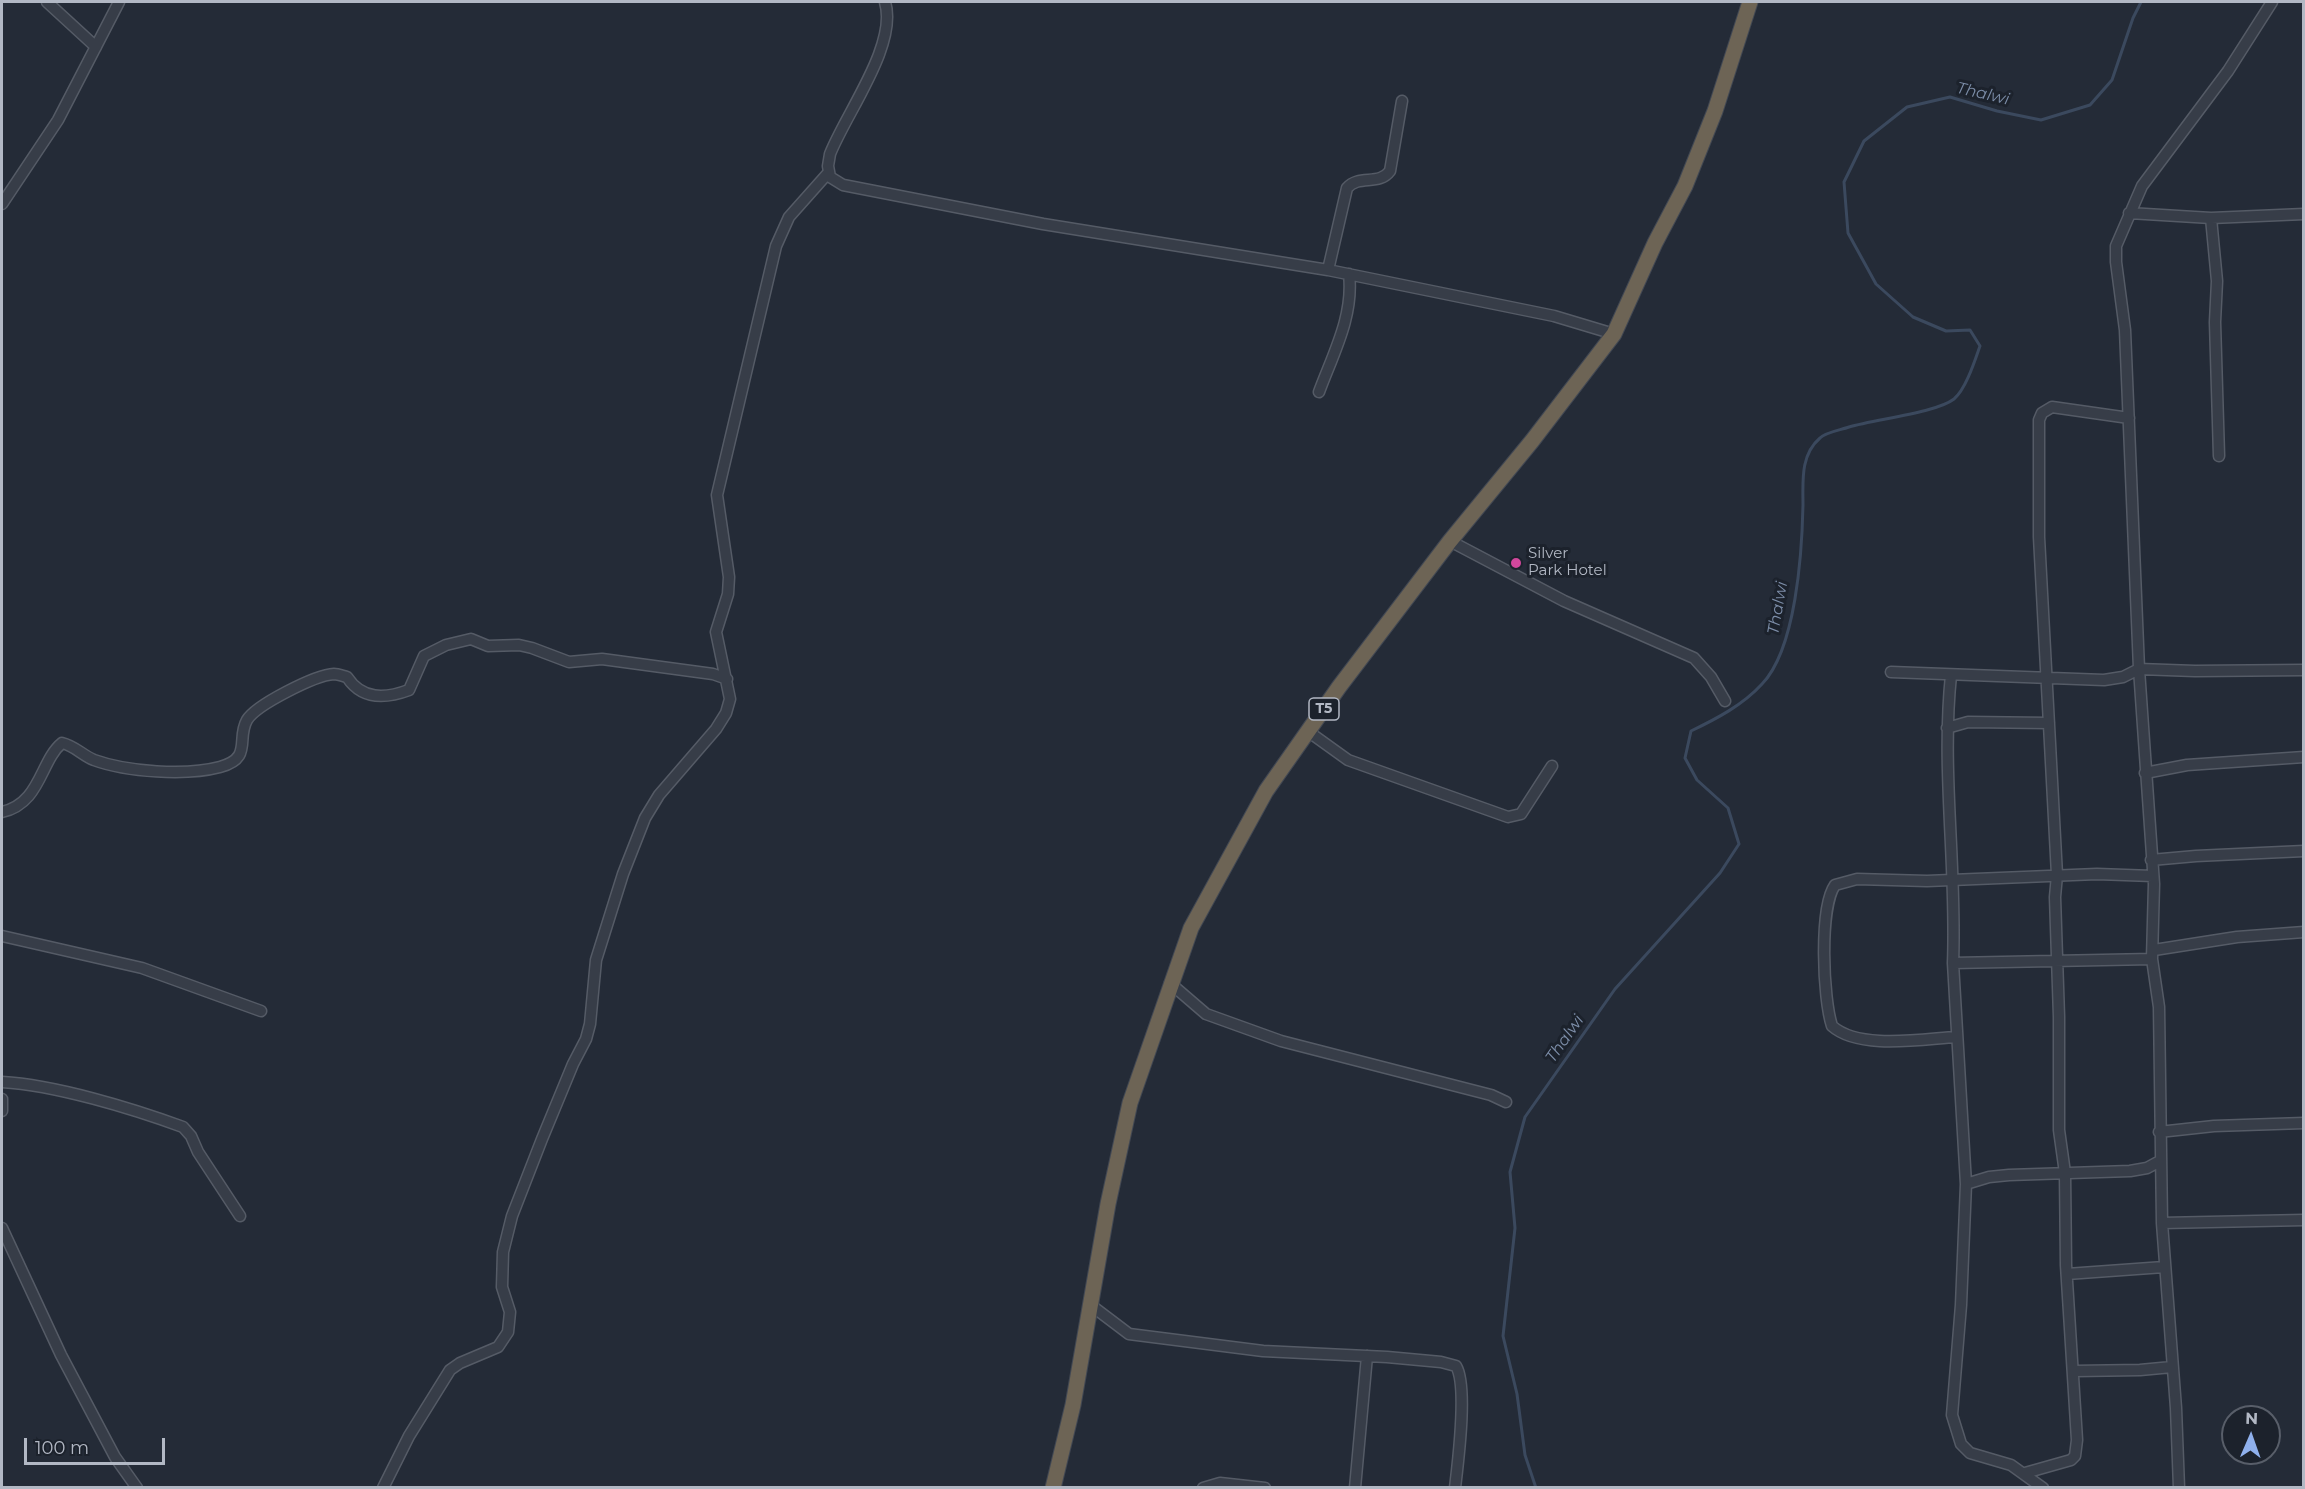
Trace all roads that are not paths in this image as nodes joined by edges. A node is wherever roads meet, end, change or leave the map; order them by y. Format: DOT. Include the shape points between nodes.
graph roads {
  1 [pos="47,2"];
  2 [pos="119,2"];
  3 [pos="885,2"];
  4 [pos="1750,2"];
  5 [pos="2272,2"];
  6 [pos="96,47"];
  7 [pos="1402,101"];
  8 [pos="829,172"];
  9 [pos="2,204"];
  10 [pos="2129,213"];
  11 [pos="2304,213"];
  12 [pos="2211,218"];
  13 [pos="1328,270"];
  14 [pos="1349,274"];
  15 [pos="1614,334"];
  16 [pos="1319,392"];
  17 [pos="2129,418"];
  18 [pos="2219,456"];
  19 [pos="1450,541"];
  20 [pos="2139,669"];
  21 [pos="2304,670"];
  22 [pos="1892,672"];
  23 [pos="1951,675"];
  24 [pos="2047,677"];
  25 [pos="727,679"];
  26 [pos="1725,701"];
  27 [pos="2049,723"];
  28 [pos="1947,728"];
  29 [pos="1309,732"];
  30 [pos="2304,757"];
  31 [pos="1552,766"];
  32 [pos="2145,773"];
  33 [pos="2,812"];
  34 [pos="2304,851"];
  35 [pos="2151,861"];
  36 [pos="2057,875"];
  37 [pos="2153,876"];
  38 [pos="1953,879"];
  39 [pos="2304,932"];
  40 [pos="2,936"];
  41 [pos="2153,954"];
  42 [pos="2058,962"];
  43 [pos="1953,963"];
  44 [pos="1170,983"];
  45 [pos="261,1011"];
  46 [pos="1956,1037"];
  47 [pos="2,1082"];
  48 [pos="2,1099"];
  49 [pos="1506,1102"];
  50 [pos="2,1111"];
  51 [pos="2304,1124"];
  52 [pos="2159,1132"];
  53 [pos="2160,1161"];
  54 [pos="2065,1173"];
  55 [pos="1965,1184"];
  56 [pos="240,1216"];
  57 [pos="2304,1220"];
  58 [pos="2162,1223"];
  59 [pos="2,1228"];
  60 [pos="2164,1267"];
  61 [pos="2067,1274"];
  62 [pos="1092,1306"];
  63 [pos="1367,1356"];
  64 [pos="2172,1367"];
  65 [pos="2075,1371"];
  66 [pos="2025,1473"];
  67 [pos="137,1488"];
  68 [pos="383,1488"];
  69 [pos="1053,1488"];
  70 [pos="1203,1488"];
  71 [pos="1265,1488"];
  72 [pos="1355,1488"];
  73 [pos="1455,1488"];
  74 [pos="2043,1488"];
  75 [pos="2178,1488"];
  1 -- 6 [label="street"];
  2 -- 6 [label="street"];
  3 -- 8 [label="street" via="888,27 834,144"];
  4 -- 15 [label="highway, T5" via="1715,111 1685,186"];
  5 -- 10 [label="street" via="2228,71 2142,186"];
  6 -- 9 [label="street" via="58,120"];
  7 -- 13 [label="street" via="1390,171 1382,178 1358,181 1347,188"];
  8 -- 13 [label="street" via="843,185 1043,224"];
  8 -- 25 [label="street" via="789,217 776,246 717,495 729,577 716,632"];
  10 -- 12 [label="street"];
  10 -- 17 [label="street" via="2116,246 2115,262 2126,330"];
  11 -- 12 [label="street"];
  12 -- 18 [label="street" via="2217,281"];
  13 -- 14 [label="street"];
  14 -- 15 [label="street" via="1554,316"];
  14 -- 16 [label="street" via="1349,311"];
  15 -- 19 [label="highway, T5"];
  17 -- 20 [label="street"];
  17 -- 24 [label="street" via="2052,407 2039,420 2039,528"];
  19 -- 26 [label="street" via="1564,601 1694,658"];
  19 -- 29 [label="highway, T5"];
  20 -- 21 [label="street"];
  20 -- 24 [label="street" via="2113,680"];
  20 -- 32 [label="street"];
  22 -- 23 [label="street"];
  23 -- 24 [label="street"];
  23 -- 28 [label="street"];
  24 -- 27 [label="street"];
  25 -- 33 [label="street" via="602,659 569,662 519,645 496,647 471,639 459,641 424,656 409,690 397,694 366,695 354,688 347,677 335,674 306,682 254,711 245,722 242,752 220,767 171,771 130,768 96,761 62,743 24,800"];
  25 -- 68 [label="street" via="730,699 726,713 645,818 615,898 596,960 586,1039 545,1130 502,1252 502,1287 510,1312 508,1332 498,1347 450,1370 409,1436"];
  27 -- 28 [label="street" via="1968,722"];
  27 -- 36 [label="street"];
  28 -- 38 [label="street"];
  29 -- 31 [label="street" via="1348,760 1508,817 1521,814"];
  29 -- 44 [label="highway, T5" via="1266,791 1219,875 1191,928"];
  30 -- 32 [label="street" via="2187,765"];
  32 -- 35 [label="street"];
  34 -- 35 [label="street" via="2196,855"];
  35 -- 37 [label="street"];
  36 -- 37 [label="street"];
  36 -- 38 [label="street"];
  36 -- 42 [label="street"];
  37 -- 41 [label="street"];
  38 -- 43 [label="street"];
  38 -- 46 [label="street" via="1863,879 1835,885 1828,907 1824,992 1832,1026 1848,1036 1881,1040"];
  39 -- 41 [label="street" via="2236,937"];
  40 -- 45 [label="street" via="142,968"];
  41 -- 42 [label="street"];
  41 -- 52 [label="street" via="2159,1007"];
  42 -- 43 [label="street"];
  42 -- 54 [label="street" via="2059,1130"];
  43 -- 46 [label="street"];
  44 -- 49 [label="street" via="1206,1014 1338,1058"];
  44 -- 62 [label="highway, T5" via="1130,1103 1108,1204"];
  46 -- 55 [label="street"];
  47 -- 56 [label="street" via="62,1092 183,1126"];
  48 -- 50 [label="street"];
  51 -- 52 [label="street"];
  52 -- 53 [label="street"];
  53 -- 54 [label="street" via="2138,1170"];
  53 -- 58 [label="street"];
  54 -- 55 [label="street" via="1989,1177"];
  54 -- 61 [label="street"];
  55 -- 66 [label="street" via="1952,1415 1961,1444 1970,1453"];
  57 -- 58 [label="street"];
  58 -- 60 [label="street"];
  59 -- 67 [label="street" via="61,1355 115,1457"];
  60 -- 61 [label="street"];
  60 -- 64 [label="street"];
  61 -- 65 [label="street"];
  62 -- 63 [label="street" via="1129,1334 1263,1351"];
  62 -- 69 [label="highway, T5"];
  63 -- 72 [label="street"];
  63 -- 73 [label="street" via="1456,1366 1461,1409"];
  64 -- 65 [label="street"];
  64 -- 75 [label="street"];
  65 -- 66 [label="street" via="2075,1456"];
  66 -- 74 [label="street"];
  70 -- 71 [label="street" via="1220,1483"];
}
